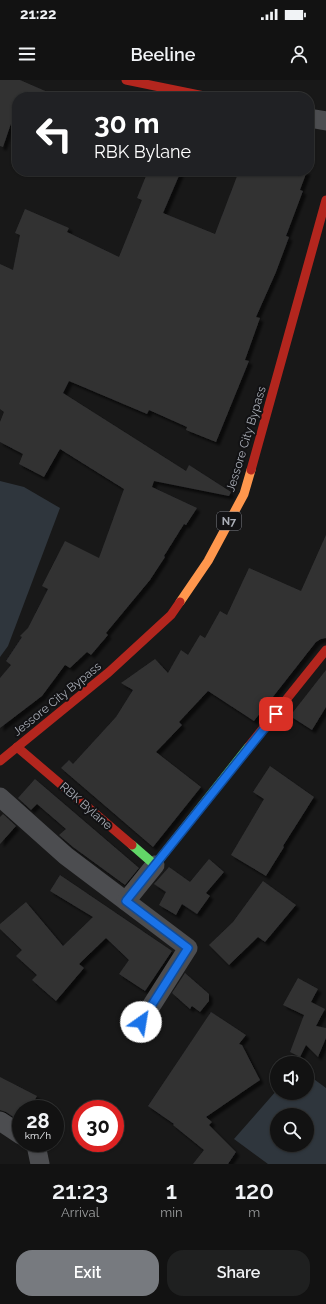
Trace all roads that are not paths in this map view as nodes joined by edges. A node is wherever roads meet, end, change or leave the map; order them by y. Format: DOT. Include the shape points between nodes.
graph roads {
  1 [pos="126,80"];
  2 [pos="185,92"];
  3 [pos="314,119"];
  4 [pos="326,121"];
  5 [pos="326,200"];
  6 [pos="326,650"];
  7 [pos="17,747"];
  8 [pos="0,761"];
  9 [pos="0,797"];
  10 [pos="155,865"];
  11 [pos="126,901"];
  12 [pos="141,1022"];
  13 [pos="0,1121"];
  14 [pos="12,1129"];
  15 [pos="37,1152"];
  16 [pos="40,1164"];
  1 -- 2 [label="main road"];
  3 -- 4 [label="street"];
  5 -- 7 [label="main road, Jessore City Bypass / N7" via="244,494 208,561 172,615 109,672"];
  6 -- 10 [label="main road"];
  7 -- 8 [label="main road, Jessore City Bypass / N7"];
  7 -- 10 [label="main road, RBK Bylane"];
  9 -- 11 [label="street" via="66,856"];
  10 -- 11 [label="street"];
  11 -- 12 [label="street" via="188,948"];
  13 -- 14 [label="street"];
  15 -- 16 [label="street"];
}
